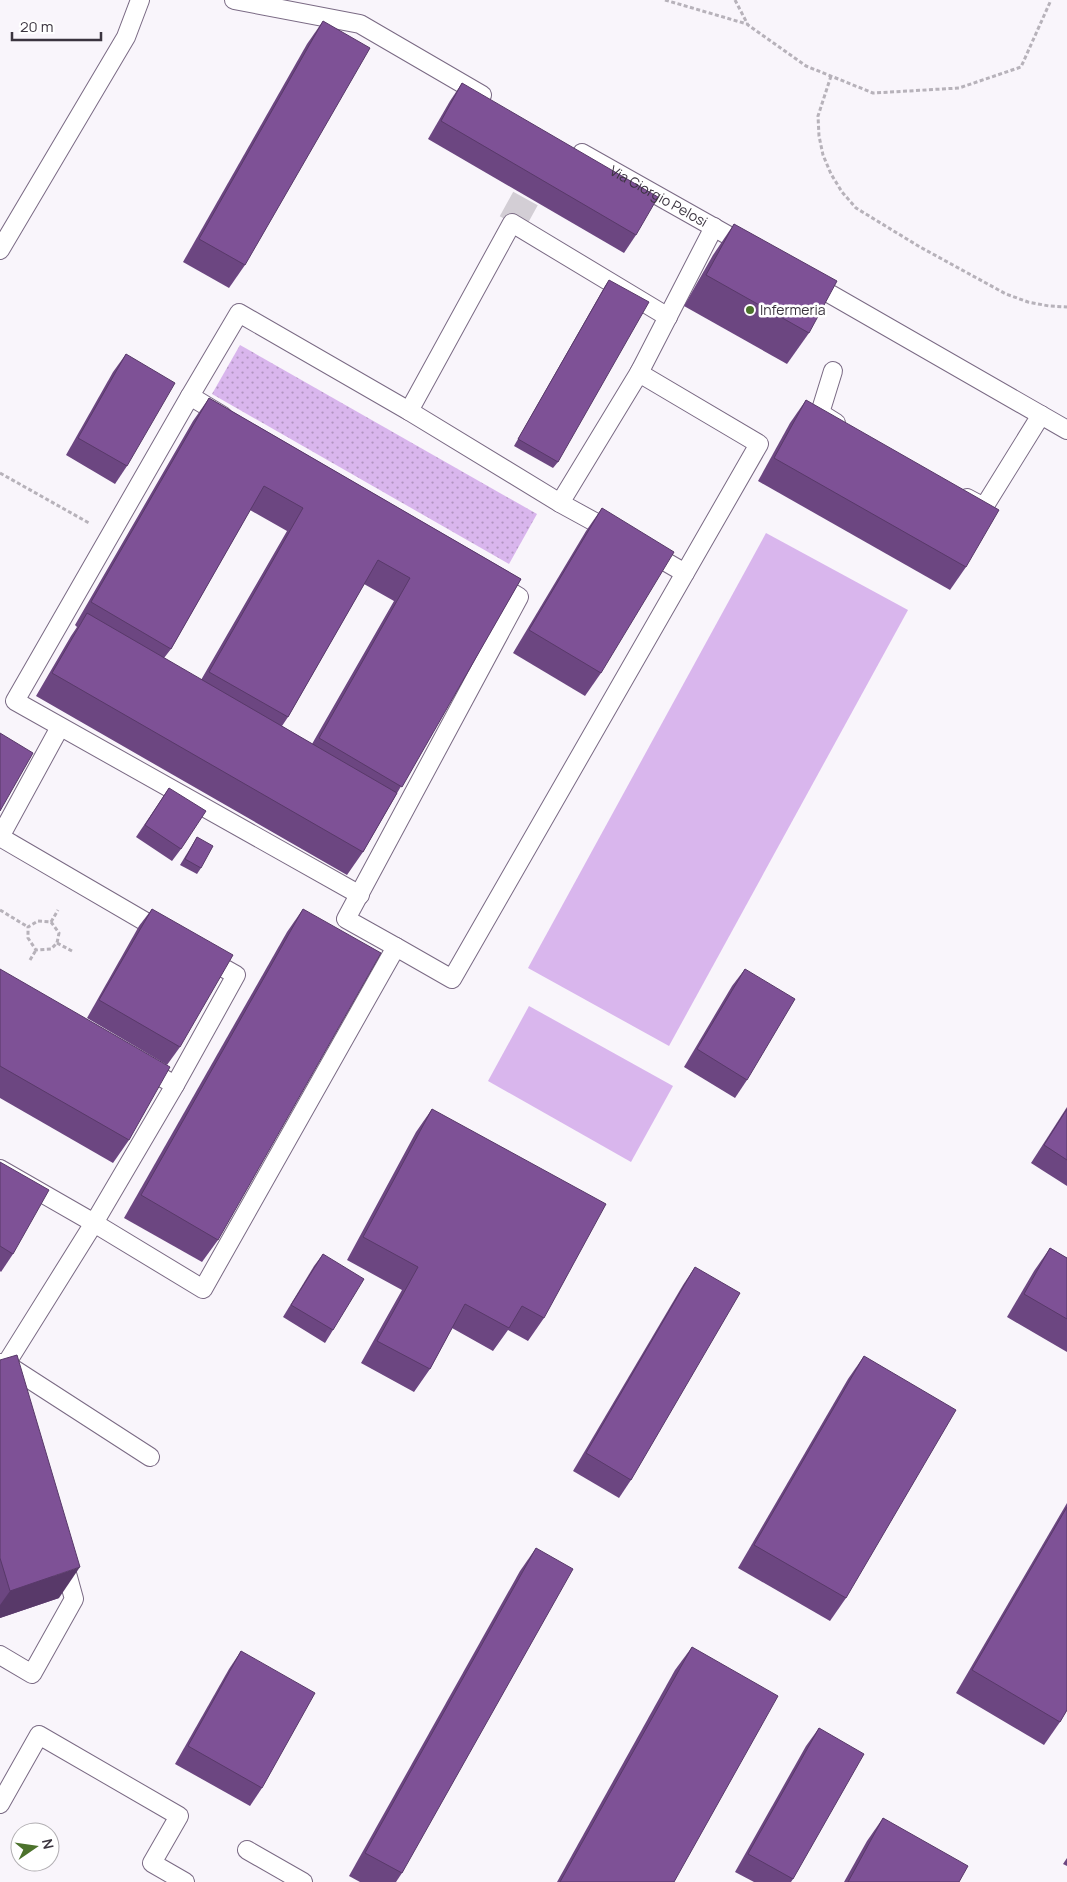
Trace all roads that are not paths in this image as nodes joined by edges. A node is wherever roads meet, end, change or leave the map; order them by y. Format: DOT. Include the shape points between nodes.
graph roads {
  1 [pos="140,0"];
  2 [pos="234,0"];
  3 [pos="497,104"];
  4 [pos="566,144"];
  5 [pos="714,227"];
  6 [pos="0,250"];
  7 [pos="764,256"];
  8 [pos="797,275"];
  9 [pos="668,317"];
  10 [pos="642,368"];
  11 [pos="833,371"];
  12 [pos="190,396"];
  13 [pos="409,412"];
  14 [pos="1041,415"];
  15 [pos="241,427"];
  16 [pos="1067,430"];
  17 [pos="854,433"];
  18 [pos="949,487"];
  19 [pos="560,503"];
  20 [pos="477,572"];
  21 [pos="685,573"];
  22 [pos="7,702"];
  23 [pos="60,727"];
  24 [pos="0,837"];
  25 [pos="360,895"];
  26 [pos="177,940"];
  27 [pos="396,947"];
  28 [pos="194,950"];
  29 [pos="125,1056"];
  30 [pos="175,1085"];
  31 [pos="0,1169"];
  32 [pos="94,1223"];
  33 [pos="3,1364"];
  34 [pos="14,1392"];
  35 [pos="150,1457"];
  36 [pos="58,1542"];
  37 [pos="0,1655"];
  38 [pos="0,1804"];
  39 [pos="247,1850"];
  40 [pos="184,1882"];
  41 [pos="303,1882"];
  1 -- 6 [label="lane" via="126,37"];
  2 -- 3 [label="lane" via="360,24"];
  4 -- 5 [label="lane, Via Giorgio Pelosi"];
  5 -- 7 [label="lane, Via Giorgio Pelosi"];
  5 -- 9 [label="lane"];
  8 -- 14 [label="lane"];
  9 -- 10 [label="lane"];
  9 -- 13 [label="lane" via="512,223"];
  10 -- 19 [label="lane"];
  10 -- 21 [label="lane" via="639,374 759,444"];
  11 -- 17 [label="lane" via="820,413"];
  12 -- 13 [label="lane" via="239,313"];
  12 -- 15 [label="lane"];
  12 -- 22 [label="lane" via="110,535"];
  13 -- 19 [label="lane"];
  14 -- 16 [label="lane"];
  14 -- 18 [label="lane" via="984,507"];
  19 -- 21 [label="lane"];
  20 -- 25 [label="lane" via="519,597"];
  21 -- 27 [label="lane" via="452,980"];
  22 -- 23 [label="lane"];
  23 -- 24 [label="lane" via="30,763"];
  23 -- 25 [label="lane"];
  24 -- 26 [label="lane"];
  25 -- 27 [label="lane" via="346,919"];
  27 -- 32 [label="lane" via="203,1289"];
  28 -- 30 [label="lane" via="236,975"];
  29 -- 30 [label="lane"];
  30 -- 32 [label="lane"];
  31 -- 32 [label="lane"];
  32 -- 33 [label="lane"];
  33 -- 34 [label="lane"];
  33 -- 35 [label="lane"];
  36 -- 37 [label="lane" via="74,1599 32,1674"];
  38 -- 40 [label="lane" via="39,1735 179,1816 152,1863"];
  39 -- 41 [label="lane"];
}
